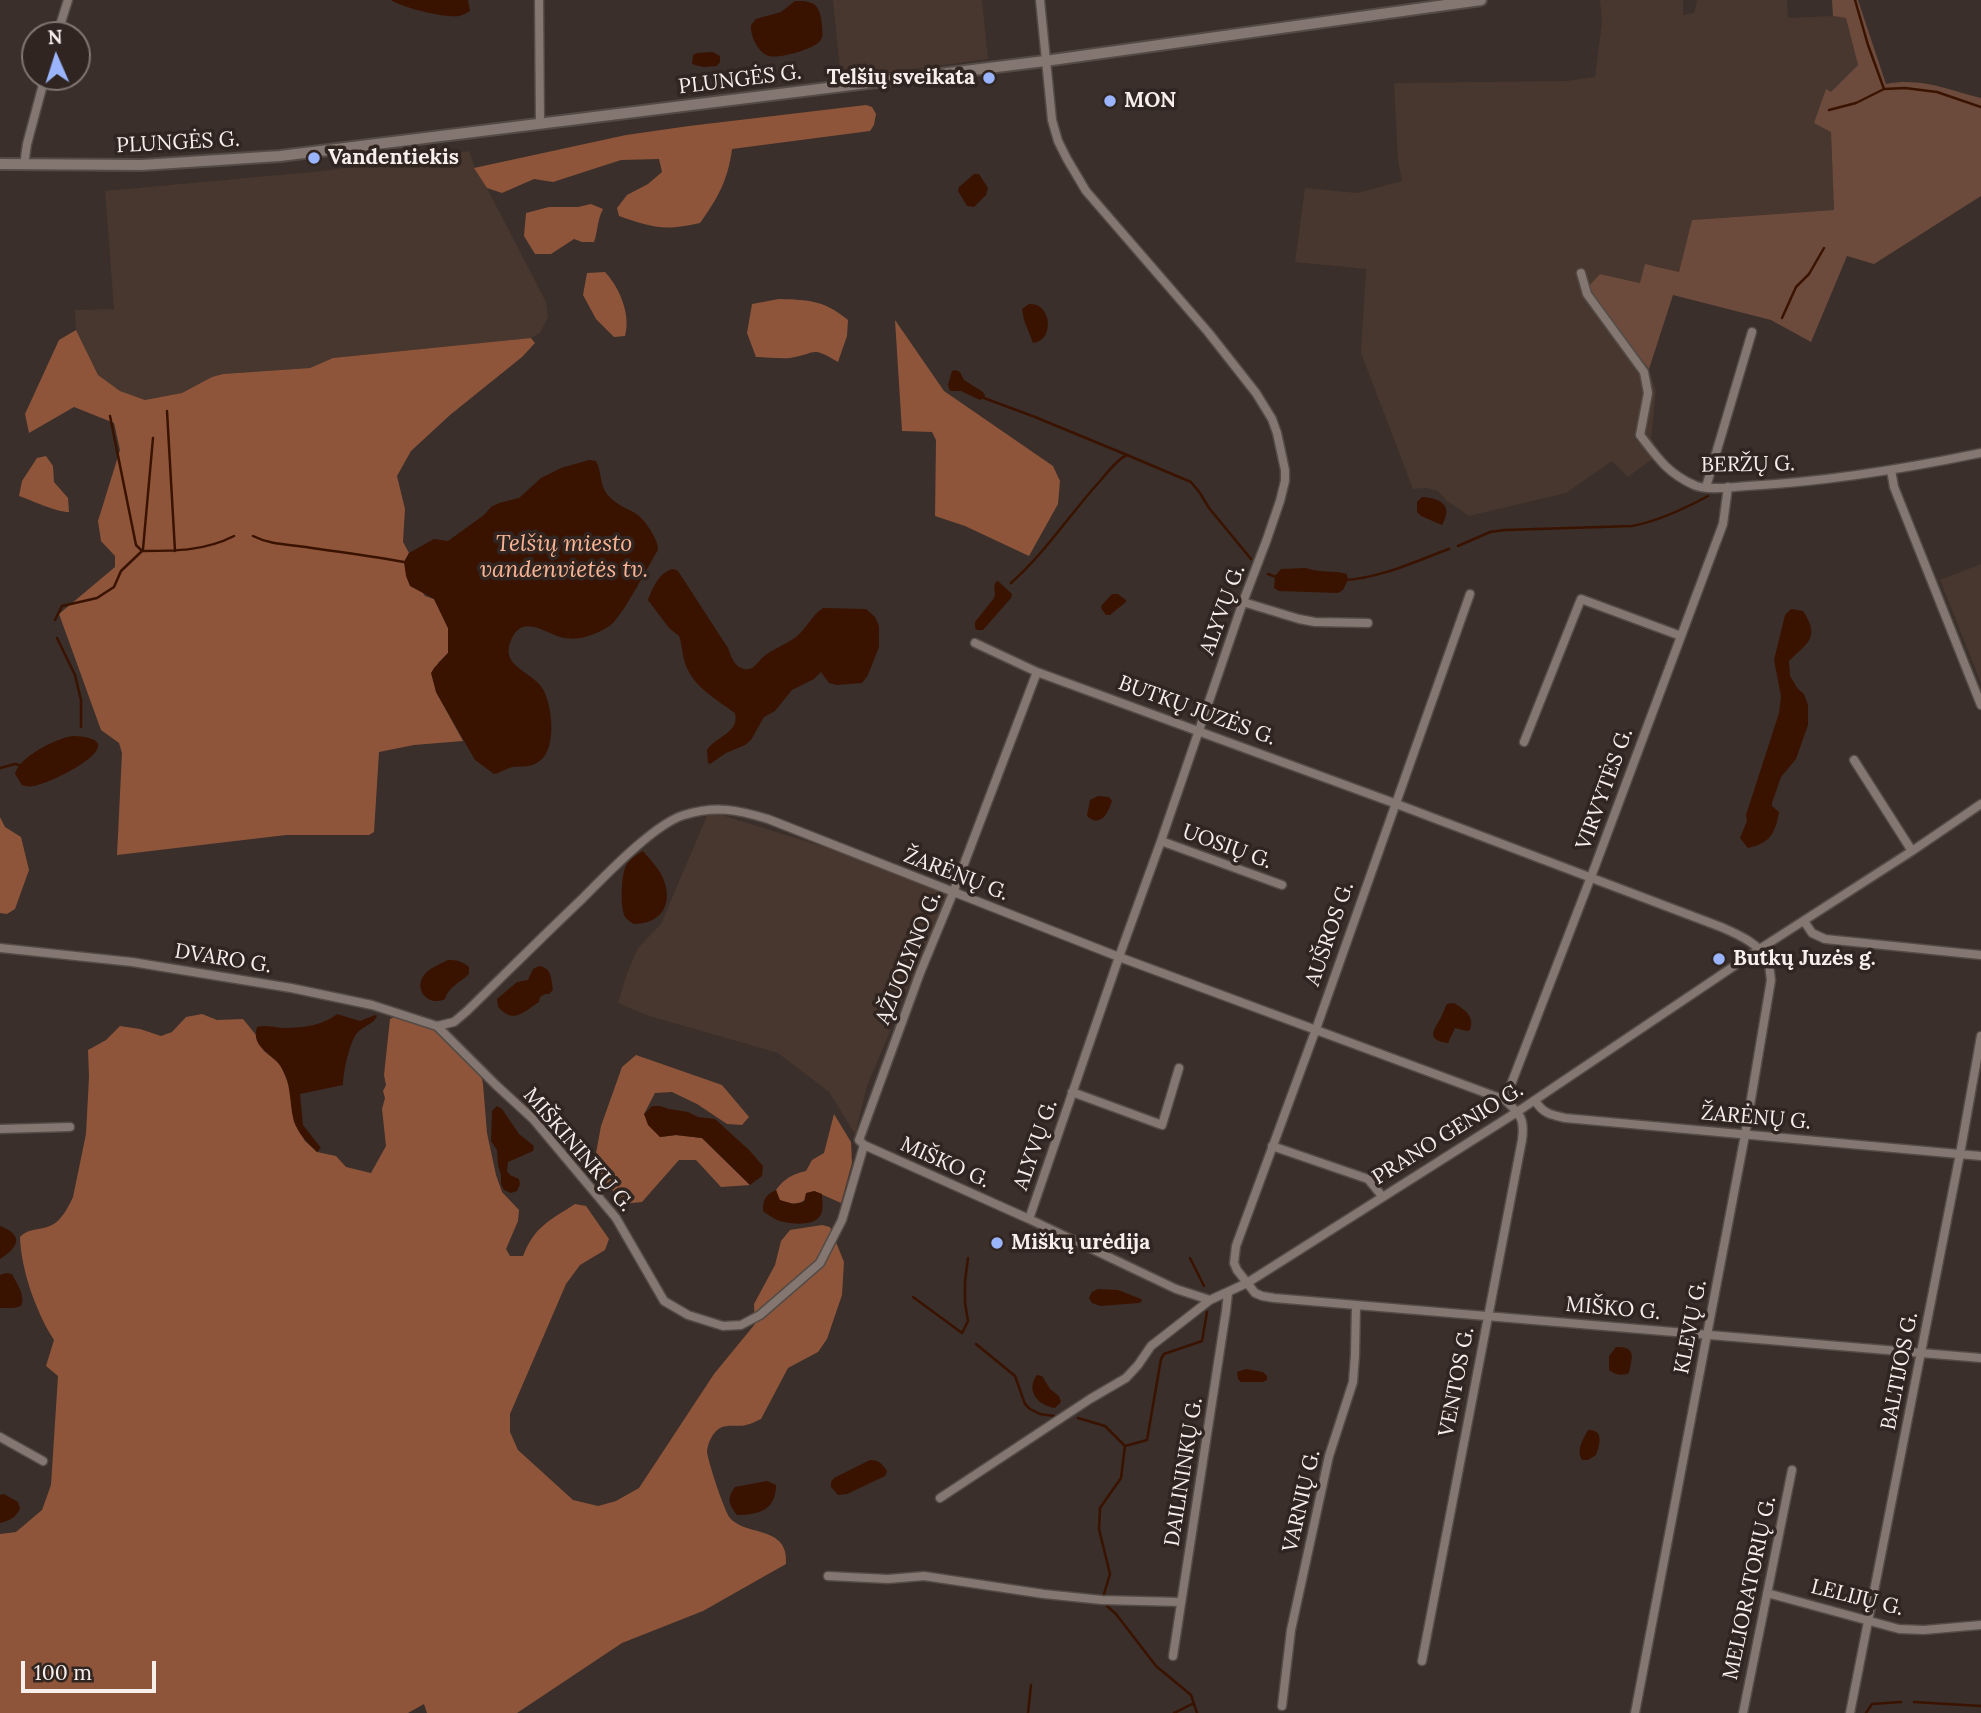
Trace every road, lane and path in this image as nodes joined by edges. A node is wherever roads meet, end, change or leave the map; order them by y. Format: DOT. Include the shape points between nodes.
graph roads {
  1 [pos="68,0"];
  2 [pos="538,0"];
  3 [pos="1040,0"];
  4 [pos="1481,0"];
  5 [pos="61,21"];
  6 [pos="1045,61"];
  7 [pos="41,91"];
  8 [pos="540,124"];
  9 [pos="0,164"];
  10 [pos="24,165"];
  11 [pos="1581,273"];
  12 [pos="1752,332"];
  13 [pos="1981,453"];
  14 [pos="1891,470"];
  15 [pos="1706,487"];
  16 [pos="1728,487"];
  17 [pos="1470,594"];
  18 [pos="1243,602"];
  19 [pos="1368,623"];
  20 [pos="1681,636"];
  21 [pos="975,643"];
  22 [pos="1037,672"];
  23 [pos="1981,705"];
  24 [pos="1199,730"];
  25 [pos="1524,742"];
  26 [pos="1854,761"];
  27 [pos="1394,803"];
  28 [pos="1981,804"];
  29 [pos="1161,841"];
  30 [pos="1912,850"];
  31 [pos="1590,877"];
  32 [pos="1282,885"];
  33 [pos="953,893"];
  34 [pos="1804,921"];
  35 [pos="0,948"];
  36 [pos="1758,950"];
  37 [pos="1981,955"];
  38 [pos="1119,957"];
  39 [pos="437,1026"];
  40 [pos="1316,1029"];
  41 [pos="1981,1036"];
  42 [pos="1179,1068"];
  43 [pos="1072,1093"];
  44 [pos="1505,1100"];
  45 [pos="1535,1100"];
  46 [pos="1517,1112"];
  47 [pos="70,1127"];
  48 [pos="0,1129"];
  49 [pos="1745,1135"];
  50 [pos="862,1143"];
  51 [pos="1272,1146"];
  52 [pos="1960,1154"];
  53 [pos="1981,1156"];
  54 [pos="1382,1196"];
  55 [pos="1029,1219"];
  56 [pos="1247,1283"];
  57 [pos="1228,1293"];
  58 [pos="1210,1300"];
  59 [pos="1356,1306"];
  60 [pos="1488,1315"];
  61 [pos="1707,1334"];
  62 [pos="1922,1352"];
  63 [pos="1981,1358"];
  64 [pos="0,1437"];
  65 [pos="43,1461"];
  66 [pos="1792,1470"];
  67 [pos="940,1499"];
  68 [pos="828,1576"];
  69 [pos="1767,1593"];
  70 [pos="1181,1602"];
  71 [pos="1867,1620"];
  72 [pos="1981,1625"];
  73 [pos="1173,1656"];
  74 [pos="1422,1661"];
  75 [pos="1282,1706"];
  76 [pos="1635,1713"];
  77 [pos="1743,1713"];
  78 [pos="1850,1713"];
  1 -- 5 [label="street"];
  2 -- 8 [label="street"];
  3 -- 6 [label="street, ALYVŲ G."];
  4 -- 6 [label="main road, PLUNGĖS G."];
  6 -- 8 [label="main road, PLUNGĖS G."];
  6 -- 18 [label="street, ALYVŲ G." via="1054,127 1078,180 1247,380 1277,433 1285,481"];
  7 -- 10 [label="street"];
  8 -- 10 [label="main road, PLUNGĖS G." via="234,161"];
  9 -- 10 [label="main road, PLUNGĖS G."];
  11 -- 15 [label="street, BERŽŲ G." via="1587,294 1644,372 1648,393 1640,435 1667,470 1697,487"];
  12 -- 15 [label="street"];
  13 -- 14 [label="street, BERŽŲ G."];
  14 -- 16 [label="street, BERŽŲ G." via="1833,480"];
  14 -- 23 [label="street"];
  15 -- 16 [label="street, BERŽŲ G."];
  16 -- 20 [label="street, VIRVYTĖS G." via="1723,524"];
  17 -- 27 [label="street, AUŠROS G."];
  18 -- 19 [label="street" via="1315,622"];
  18 -- 24 [label="street, ALYVŲ G."];
  20 -- 25 [label="street" via="1581,599"];
  20 -- 31 [label="street, VIRVYTĖS G."];
  21 -- 22 [label="street, BUTKŲ JUZĖS G."];
  22 -- 24 [label="street, BUTKŲ JUZĖS G."];
  22 -- 33 [label="street, ĄŽUOLYNO G."];
  24 -- 27 [label="street, BUTKŲ JUZĖS G."];
  24 -- 29 [label="street, ALYVŲ G."];
  26 -- 30 [label="street"];
  27 -- 31 [label="street, BUTKŲ JUZĖS G."];
  27 -- 40 [label="street, AUŠROS G."];
  28 -- 30 [label="street, PRANO GENIO G."];
  29 -- 32 [label="street, UOSIŲ G."];
  29 -- 38 [label="street, ALYVŲ G."];
  30 -- 34 [label="street, PRANO GENIO G."];
  31 -- 36 [label="street, BUTKŲ JUZĖS G." via="1721,927"];
  31 -- 44 [label="street, VIRVYTĖS G."];
  33 -- 38 [label="street, ŽARĖNŲ G."];
  33 -- 39 [label="street, ŽARĖNŲ G." via="749,813 708,809 681,815 615,866 467,1012 454,1023"];
  33 -- 50 [label="street, ĄŽUOLYNO G."];
  34 -- 36 [label="street, PRANO GENIO G."];
  34 -- 37 [label="street" via="1812,933 1825,939"];
  35 -- 39 [label="street, DVARO G." via="132,962 291,988 372,1005"];
  36 -- 45 [label="street, PRANO GENIO G."];
  36 -- 49 [label="street, KLEVŲ G." via="1769,963 1771,980"];
  38 -- 40 [label="street, ŽARĖNŲ G."];
  38 -- 43 [label="street, ALYVŲ G."];
  39 -- 50 [label="street, MIŠKININKŲ G." via="533,1119 616,1218 664,1301 688,1315 723,1326 741,1325 760,1315 820,1263 842,1220"];
  40 -- 44 [label="street, ŽARĖNŲ G."];
  40 -- 51 [label="street, AUŠROS G."];
  41 -- 52 [label="street, BALTIJOS G."];
  42 -- 43 [label="street" via="1162,1125"];
  43 -- 55 [label="street, ALYVŲ G."];
  44 -- 46 [label="street, ŽARĖNŲ G."];
  45 -- 46 [label="street, PRANO GENIO G."];
  45 -- 49 [label="street, ŽARĖNŲ G." via="1542,1111 1552,1115"];
  46 -- 54 [label="street, PRANO GENIO G."];
  46 -- 60 [label="street, VENTOS G." via="1524,1123 1522,1140"];
  47 -- 48 [label="street"];
  49 -- 52 [label="street, ŽARĖNŲ G."];
  49 -- 61 [label="street, KLEVŲ G."];
  50 -- 55 [label="street, MIŠKO G."];
  51 -- 54 [label="street" via="1368,1179"];
  51 -- 56 [label="street, AUŠROS G." via="1234,1255"];
  52 -- 53 [label="street, ŽARĖNŲ G."];
  52 -- 62 [label="street, BALTIJOS G."];
  54 -- 56 [label="street, PRANO GENIO G."];
  55 -- 58 [label="street, MIŠKO G." via="1176,1289"];
  56 -- 57 [label="street, PRANO GENIO G."];
  56 -- 59 [label="street, MIŠKO G." via="1262,1297"];
  57 -- 58 [label="street, PRANO GENIO G."];
  57 -- 70 [label="street, DAILININKŲ G."];
  58 -- 67 [label="street, PRANO GENIO G." via="1151,1346 1126,1378"];
  59 -- 60 [label="street, MIŠKO G."];
  59 -- 75 [label="street, VARNIŲ G." via="1353,1382 1326,1469 1291,1630"];
  60 -- 61 [label="street, MIŠKO G."];
  60 -- 74 [label="street, VENTOS G."];
  61 -- 62 [label="street, MIŠKO G."];
  61 -- 76 [label="street, KLEVŲ G."];
  62 -- 63 [label="street, MIŠKO G."];
  62 -- 71 [label="street, BALTIJOS G."];
  64 -- 65 [label="street"];
  66 -- 69 [label="street, MELIORATORIŲ G."];
  68 -- 70 [label="street" via="925,1576 1102,1600"];
  69 -- 71 [label="street, LELIJŲ G."];
  69 -- 77 [label="street, MELIORATORIŲ G."];
  70 -- 73 [label="street, DAILININKŲ G."];
  71 -- 72 [label="street, LELIJŲ G." via="1899,1629"];
  71 -- 78 [label="street, BALTIJOS G."];
}
